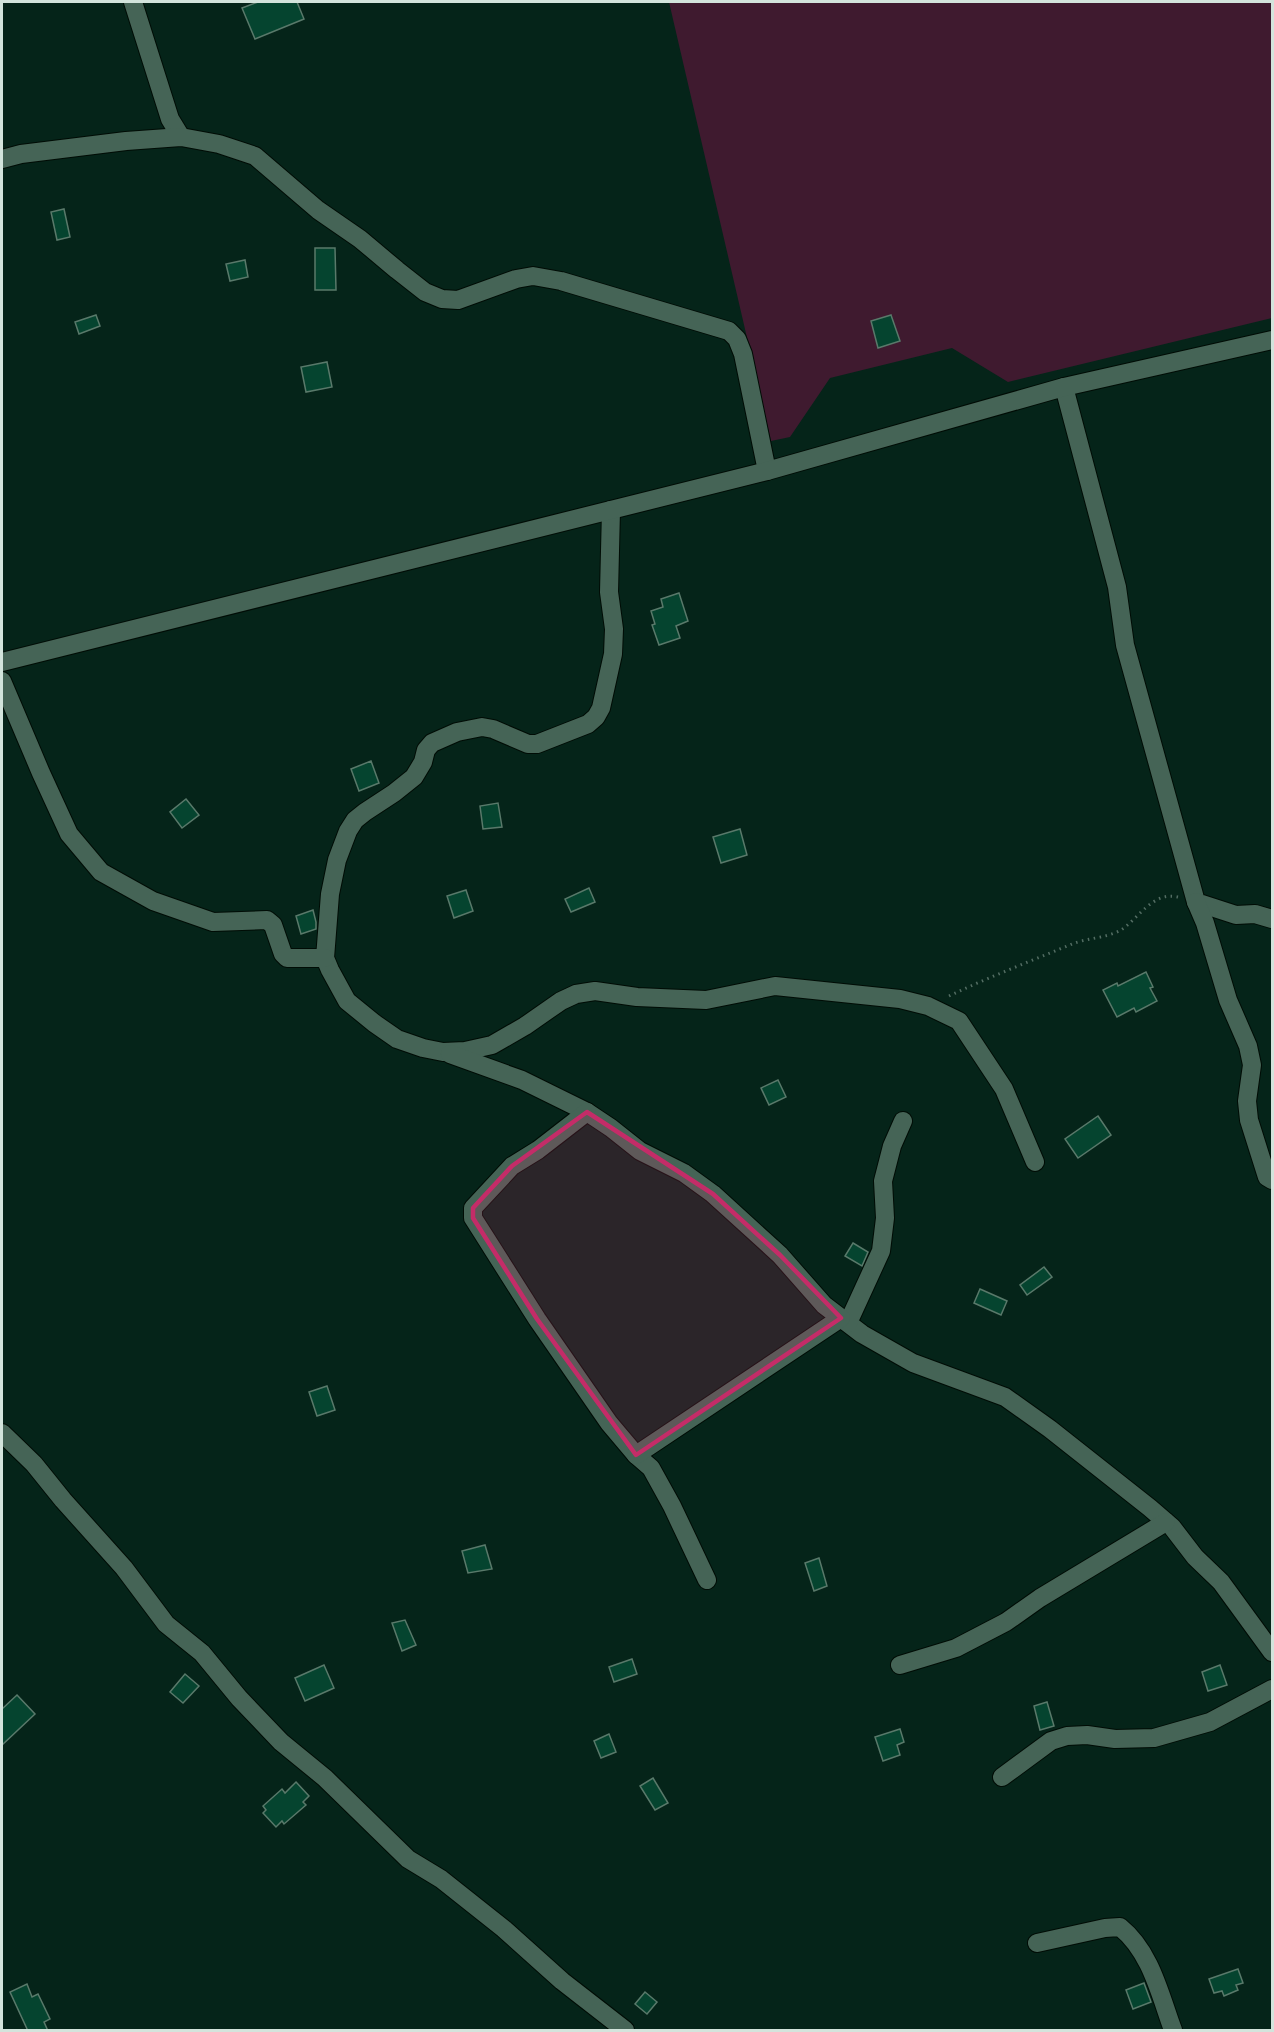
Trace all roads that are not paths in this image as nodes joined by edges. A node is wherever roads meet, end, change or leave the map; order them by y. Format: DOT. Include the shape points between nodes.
graph roads {
  1 [pos="133,2"];
  2 [pos="181,137"];
  3 [pos="2,159"];
  4 [pos="1272,340"];
  5 [pos="1064,387"];
  6 [pos="767,471"];
  7 [pos="611,510"];
  8 [pos="2,662"];
  9 [pos="2,681"];
  10 [pos="1196,902"];
  11 [pos="1272,919"];
  12 [pos="326,958"];
  13 [pos="505,1038"];
  14 [pos="443,1052"];
  15 [pos="506,1074"];
  16 [pos="587,1112"];
  17 [pos="903,1121"];
  18 [pos="1035,1162"];
  19 [pos="1272,1180"];
  20 [pos="845,1321"];
  21 [pos="2,1433"];
  22 [pos="636,1455"];
  23 [pos="1166,1522"];
  24 [pos="707,1580"];
  25 [pos="1272,1653"];
  26 [pos="900,1665"];
  27 [pos="1272,1689"];
  28 [pos="1002,1777"];
  29 [pos="1037,1943"];
  30 [pos="625,2031"];
  31 [pos="1173,2031"];
  1 -- 2 [label="street" via="170,119"];
  2 -- 3 [label="street"];
  2 -- 6 [label="street" via="255,156 425,292 442,299 458,300 534,276 729,331 743,354"];
  4 -- 5 [label="street"];
  5 -- 6 [label="street"];
  5 -- 10 [label="street" via="1118,587 1125,645"];
  6 -- 7 [label="street"];
  7 -- 8 [label="street"];
  7 -- 12 [label="street" via="609,592 613,654 596,717 577,730 537,744 482,727 432,743 414,777 355,820 348,831 330,894"];
  9 -- 12 [label="street" via="69,834 101,873 153,900 213,922 267,920 287,958"];
  10 -- 11 [label="street" via="1236,915 1255,914"];
  10 -- 19 [label="street" via="1228,1000 1248,1046 1252,1065 1246,1101 1249,1120 1267,1178"];
  12 -- 14 [label="street" via="347,1001 374,1023 397,1039"];
  13 -- 14 [label="street" via="492,1045"];
  13 -- 15 [label="street" via="498,1055"];
  13 -- 18 [label="street" via="561,1001 596,991 706,1000 775,986 900,999 928,1006 959,1021 1004,1089"];
  14 -- 15 [label="street"];
  15 -- 16 [label="street"];
  16 -- 20 [label="street" via="640,1151 684,1173 712,1194"];
  16 -- 22 [label="street" via="512,1166 473,1208 472,1218 537,1319"];
  17 -- 20 [label="street" via="883,1181 885,1218 881,1251"];
  20 -- 22 [label="street"];
  20 -- 23 [label="street" via="913,1363 1005,1397"];
  21 -- 30 [label="street" via="124,1568 166,1624 202,1653 281,1742 326,1778 408,1859 441,1879"];
  22 -- 24 [label="street" via="651,1468"];
  23 -- 25 [label="street" via="1221,1582"];
  23 -- 26 [label="street" via="1006,1622 956,1648"];
  27 -- 28 [label="street" via="1210,1722 1154,1738 1066,1736 1051,1741"];
  29 -- 31 [label="street" via="1120,1927 1132,1937 1149,1966"];
}
